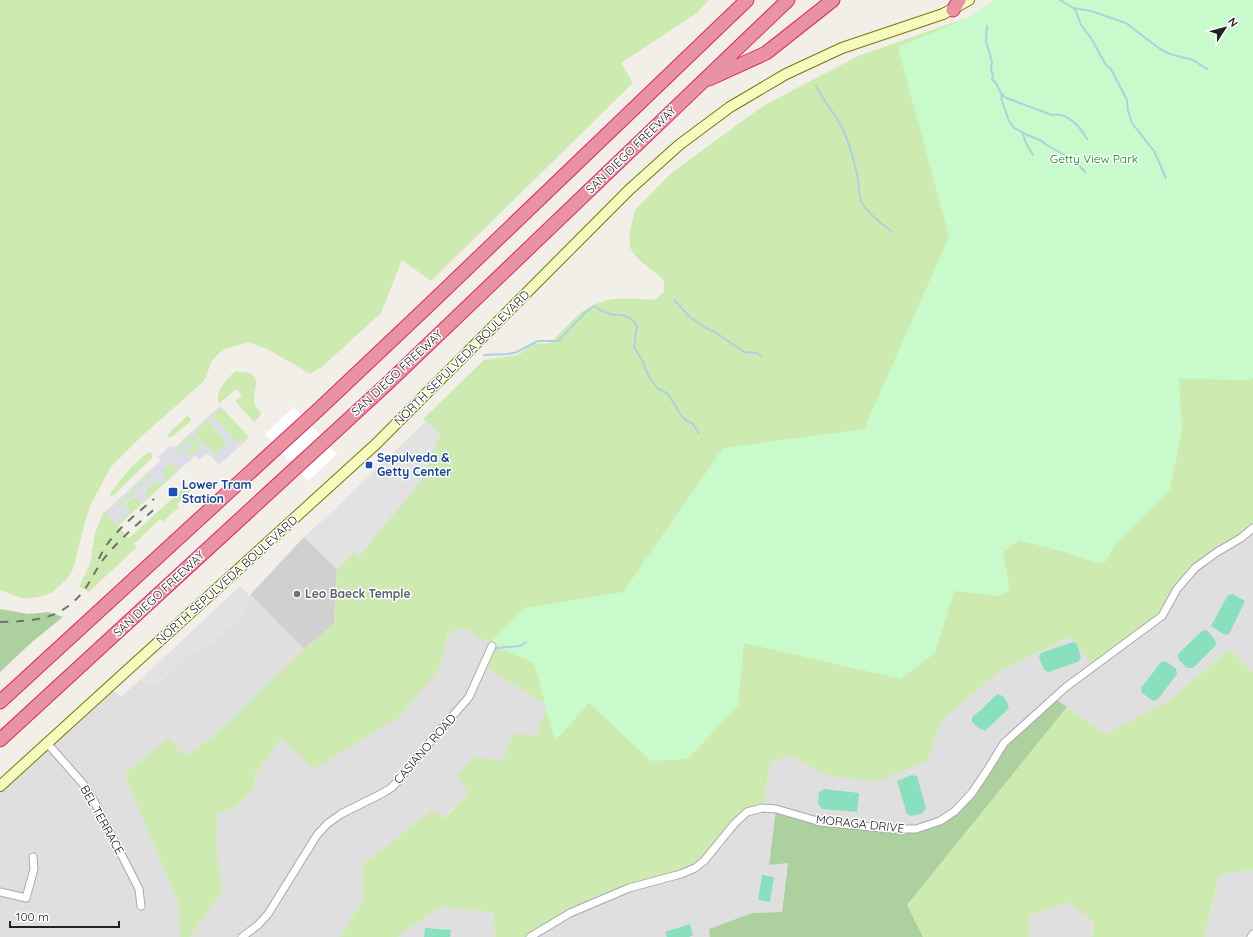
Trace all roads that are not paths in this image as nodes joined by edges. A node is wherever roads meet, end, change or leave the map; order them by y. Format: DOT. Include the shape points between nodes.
graph roads {
  1 [pos="736,0"];
  2 [pos="747,0"];
  3 [pos="788,0"];
  4 [pos="833,0"];
  5 [pos="969,0"];
  6 [pos="956,5"];
  7 [pos="674,69"];
  8 [pos="699,84"];
  9 [pos="1253,528"];
  10 [pos="492,646"];
  11 [pos="0,702"];
  12 [pos="0,740"];
  13 [pos="46,744"];
  14 [pos="0,786"];
  15 [pos="33,857"];
  16 [pos="0,892"];
  17 [pos="141,906"];
  18 [pos="1253,934"];
  19 [pos="242,937"];
  20 [pos="530,937"];
  21 [pos="1251,937"];
  1 -- 7 [label="highway"];
  2 -- 7 [label="highway"];
  3 -- 8 [label="highway, SAN DIEGO FREEWAY"];
  4 -- 8 [label="highway" via="766,53"];
  5 -- 6 [label="main road, NORTH SEPULVEDA BOULEVARD"];
  6 -- 13 [label="main road, NORTH SEPULVEDA BOULEVARD" via="931,18 861,41 805,64 749,95 678,145 376,444"];
  7 -- 11 [label="highway" via="278,448"];
  8 -- 12 [label="highway, SAN DIEGO FREEWAY" via="472,303"];
  9 -- 20 [label="street, MORAGA DRIVE" via="1195,568 1177,590 1162,616 1066,687 1004,743 972,793 955,811 940,821 916,829 892,829 821,822 776,809 762,808 748,812 735,823 704,861 695,868 629,888 570,913"];
  10 -- 19 [label="street, CASIANO ROAD" via="469,697 399,780 391,788 326,824 268,914"];
  13 -- 14 [label="main road, NORTH SEPULVEDA BOULEVARD"];
  13 -- 17 [label="street, BEL TERRACE" via="84,785 94,800 139,889"];
  15 -- 16 [label="street" via="34,870 26,898"];
  18 -- 21 [label="street"];
}
